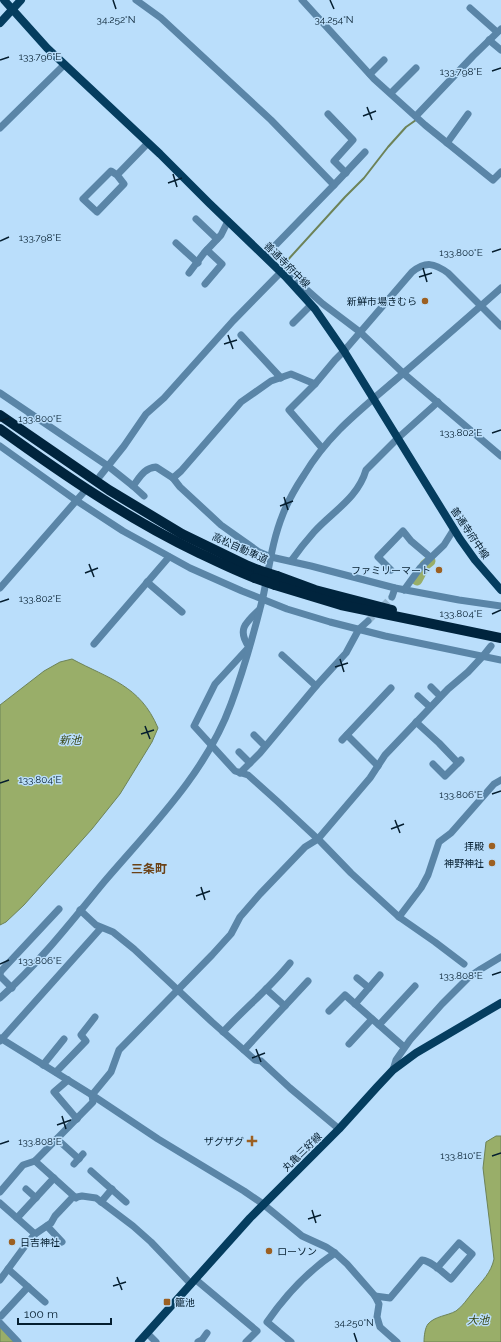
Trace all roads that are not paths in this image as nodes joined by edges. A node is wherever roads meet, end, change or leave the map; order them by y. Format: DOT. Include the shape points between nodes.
graph roads {
  1 [pos="4,0"];
  2 [pos="21,0"];
  3 [pos="136,0"];
  4 [pos="302,0"];
  5 [pos="470,8"];
  6 [pos="12,9"];
  7 [pos="0,23"];
  8 [pos="499,31"];
  9 [pos="489,40"];
  10 [pos="501,50"];
  11 [pos="384,60"];
  12 [pos="64,66"];
  13 [pos="416,68"];
  14 [pos="370,74"];
  15 [pos="391,93"];
  16 [pos="328,114"];
  17 [pos="468,114"];
  18 [pos="416,116"];
  19 [pos="0,128"];
  20 [pos="148,143"];
  21 [pos="447,144"];
  22 [pos="365,152"];
  23 [pos="501,172"];
  24 [pos="346,173"];
  25 [pos="116,175"];
  26 [pos="334,185"];
  27 [pos="196,219"];
  28 [pos="228,221"];
  29 [pos="217,239"];
  30 [pos="176,243"];
  31 [pos="207,250"];
  32 [pos="264,256"];
  33 [pos="198,263"];
  34 [pos="281,272"];
  35 [pos="189,273"];
  36 [pos="205,284"];
  37 [pos="501,288"];
  38 [pos="312,305"];
  39 [pos="480,306"];
  40 [pos="293,324"];
  41 [pos="501,326"];
  42 [pos="360,332"];
  43 [pos="241,335"];
  44 [pos="344,351"];
  45 [pos="403,373"];
  46 [pos="280,378"];
  47 [pos="315,384"];
  48 [pos="0,393"];
  49 [pos="374,399"];
  50 [pos="438,402"];
  51 [pos="0,415"];
  52 [pos="33,416"];
  53 [pos="22,422"];
  54 [pos="0,429"];
  55 [pos="398,438"];
  56 [pos="0,446"];
  57 [pos="322,448"];
  58 [pos="501,456"];
  59 [pos="108,466"];
  60 [pos="100,476"];
  61 [pos="173,478"];
  62 [pos="133,486"];
  63 [pos="83,493"];
  64 [pos="144,496"];
  65 [pos="77,501"];
  66 [pos="454,529"];
  67 [pos="169,557"];
  68 [pos="271,557"];
  69 [pos="430,557"];
  70 [pos="291,561"];
  71 [pos="391,570"];
  72 [pos="257,574"];
  73 [pos="276,581"];
  74 [pos="147,582"];
  75 [pos="0,588"];
  76 [pos="395,588"];
  77 [pos="404,590"];
  78 [pos="501,590"];
  79 [pos="392,597"];
  80 [pos="262,598"];
  81 [pos="501,606"];
  82 [pos="259,610"];
  83 [pos="182,612"];
  84 [pos="368,621"];
  85 [pos="360,629"];
  86 [pos="501,631"];
  87 [pos="501,638"];
  88 [pos="94,644"];
  89 [pos="491,646"];
  90 [pos="249,647"];
  91 [pos="282,655"];
  92 [pos="483,656"];
  93 [pos="501,660"];
  94 [pos="316,686"];
  95 [pos="431,687"];
  96 [pos="392,688"];
  97 [pos="418,696"];
  98 [pos="440,696"];
  99 [pos="430,707"];
  100 [pos="416,722"];
  101 [pos="347,734"];
  102 [pos="254,735"];
  103 [pos="342,740"];
  104 [pos="212,745"];
  105 [pos="266,746"];
  106 [pos="240,752"];
  107 [pos="250,763"];
  108 [pos="433,764"];
  109 [pos="378,766"];
  110 [pos="240,773"];
  111 [pos="501,780"];
  112 [pos="498,784"];
  113 [pos="318,839"];
  114 [pos="59,909"];
  115 [pos="80,910"];
  116 [pos="399,918"];
  117 [pos="101,928"];
  118 [pos="501,957"];
  119 [pos="290,963"];
  120 [pos="464,964"];
  121 [pos="380,975"];
  122 [pos="1,978"];
  123 [pos="357,978"];
  124 [pos="308,981"];
  125 [pos="415,986"];
  126 [pos="12,988"];
  127 [pos="369,988"];
  128 [pos="266,989"];
  129 [pos="178,991"];
  130 [pos="0,998"];
  131 [pos="501,1003"];
  132 [pos="355,1004"];
  133 [pos="285,1006"];
  134 [pos="329,1011"];
  135 [pos="95,1017"];
  136 [pos="372,1019"];
  137 [pos="379,1025"];
  138 [pos="223,1032"];
  139 [pos="1,1039"];
  140 [pos="64,1039"];
  141 [pos="349,1044"];
  142 [pos="404,1047"];
  143 [pos="244,1050"];
  144 [pos="44,1065"];
  145 [pos="394,1070"];
  146 [pos="56,1072"];
  147 [pos="68,1080"];
  148 [pos="92,1094"];
  149 [pos="77,1119"];
  150 [pos="339,1129"];
  151 [pos="57,1139"];
  152 [pos="79,1159"];
  153 [pos="35,1161"];
  154 [pos="91,1171"];
  155 [pos="54,1178"];
  156 [pos="26,1189"];
  157 [pos="112,1189"];
  158 [pos="0,1192"];
  159 [pos="36,1198"];
  160 [pos="76,1198"];
  161 [pos="0,1202"];
  162 [pos="101,1202"];
  163 [pos="126,1202"];
  164 [pos="263,1204"];
  165 [pos="17,1218"];
  166 [pos="47,1226"];
  167 [pos="34,1234"];
  168 [pos="62,1242"];
  169 [pos="334,1253"];
  170 [pos="437,1268"];
  171 [pos="8,1269"];
  172 [pos="0,1280"];
  173 [pos="193,1282"];
  174 [pos="28,1287"];
  175 [pos="375,1296"];
  176 [pos="45,1302"];
  177 [pos="1,1319"];
  178 [pos="267,1322"];
  179 [pos="257,1331"];
  180 [pos="147,1333"];
  181 [pos="207,1333"];
  182 [pos="18,1342"];
  183 [pos="139,1342"];
  184 [pos="156,1342"];
  185 [pos="198,1342"];
  186 [pos="246,1342"];
  187 [pos="291,1342"];
  188 [pos="397,1342"];
  1 -- 6 [label="main road, 善通寺府中線"];
  2 -- 6 [label="main road"];
  3 -- 26 [label="street" via="161,18 266,115"];
  4 -- 14 [label="street"];
  5 -- 8 [label="street"];
  6 -- 7 [label="main road"];
  6 -- 12 [label="main road, 善通寺府中線"];
  8 -- 9 [label="street"];
  9 -- 10 [label="street"];
  9 -- 18 [label="street"];
  11 -- 14 [label="street"];
  12 -- 19 [label="street"];
  12 -- 20 [label="main road, 善通寺府中線"];
  13 -- 15 [label="street"];
  14 -- 15 [label="street"];
  15 -- 18 [label="street"];
  16 -- 24 [label="street" via="353,140 334,161"];
  17 -- 21 [label="street"];
  18 -- 21 [label="street"];
  20 -- 25 [label="street"];
  20 -- 28 [label="main road, 善通寺府中線"];
  21 -- 23 [label="street" via="493,180"];
  22 -- 24 [label="street"];
  24 -- 26 [label="street"];
  25 -- 25 [label="street" via="111,171 83,198 97,212 124,184"];
  26 -- 32 [label="street"];
  27 -- 29 [label="street"];
  28 -- 29 [label="street"];
  28 -- 32 [label="main road, 善通寺府中線"];
  29 -- 31 [label="street"];
  30 -- 33 [label="street"];
  31 -- 33 [label="street"];
  31 -- 36 [label="street" via="222,264"];
  32 -- 34 [label="main road, 善通寺府中線"];
  33 -- 35 [label="street"];
  34 -- 38 [label="main road, 善通寺府中線"];
  34 -- 42 [label="street" via="289,274"];
  34 -- 59 [label="street" via="164,398 146,414"];
  37 -- 39 [label="street"];
  38 -- 40 [label="street"];
  38 -- 44 [label="main road, 善通寺府中線"];
  39 -- 41 [label="street"];
  39 -- 42 [label="street" via="448,273 432,264 425,264 412,272"];
  39 -- 45 [label="street"];
  42 -- 44 [label="street"];
  42 -- 45 [label="street"];
  43 -- 46 [label="street"];
  44 -- 47 [label="street"];
  44 -- 49 [label="main road, 善通寺府中線"];
  45 -- 49 [label="street"];
  45 -- 50 [label="street"];
  46 -- 47 [label="street" via="290,374"];
  46 -- 61 [label="street" via="271,381 241,402"];
  47 -- 57 [label="street" via="289,410"];
  48 -- 52 [label="street"];
  49 -- 55 [label="main road, 善通寺府中線"];
  49 -- 57 [label="street" via="337,431"];
  50 -- 55 [label="street"];
  50 -- 58 [label="street"];
  51 -- 72 [label="highway, 高松自動車道" via="109,490 182,534 248,566"];
  52 -- 53 [label="street"];
  52 -- 59 [label="street"];
  54 -- 72 [label="highway, 高松自動車道" via="80,485 145,526 238,572"];
  55 -- 66 [label="main road, 善通寺府中線"];
  55 -- 70 [label="street" via="366,470 354,492 315,531"];
  56 -- 65 [label="street"];
  57 -- 68 [label="street" via="283,513"];
  59 -- 60 [label="street"];
  59 -- 62 [label="street"];
  61 -- 62 [label="street" via="156,467 148,468"];
  61 -- 68 [label="street" via="221,525 259,552"];
  62 -- 64 [label="street"];
  63 -- 65 [label="street"];
  65 -- 67 [label="street"];
  65 -- 75 [label="street"];
  66 -- 69 [label="street" via="444,545"];
  66 -- 78 [label="main road, 善通寺府中線" via="475,560"];
  67 -- 74 [label="street"];
  67 -- 80 [label="street" via="229,586"];
  68 -- 70 [label="street"];
  68 -- 80 [label="street"];
  69 -- 71 [label="street" via="403,531 378,557"];
  69 -- 77 [label="street"];
  70 -- 76 [label="street"];
  72 -- 73 [label="highway, 高松自動車道, bridge"];
  73 -- 86 [label="highway, 高松自動車道" via="394,611"];
  73 -- 87 [label="highway, 高松自動車道" via="341,606"];
  74 -- 83 [label="street"];
  74 -- 88 [label="street"];
  76 -- 77 [label="street"];
  76 -- 79 [label="street"];
  77 -- 81 [label="street"];
  80 -- 82 [label="street"];
  80 -- 85 [label="street" via="303,614"];
  82 -- 90 [label="street"];
  82 -- 90 [label="street" via="243,628 243,635"];
  84 -- 85 [label="street"];
  85 -- 92 [label="street"];
  85 -- 94 [label="street" via="346,653"];
  89 -- 92 [label="street"];
  90 -- 104 [label="street" via="231,706"];
  90 -- 104 [label="street" via="215,684 194,726"];
  91 -- 94 [label="street"];
  92 -- 93 [label="street"];
  92 -- 98 [label="street"];
  94 -- 105 [label="street"];
  95 -- 98 [label="street"];
  96 -- 101 [label="street"];
  97 -- 99 [label="street"];
  98 -- 99 [label="street"];
  99 -- 100 [label="street"];
  100 -- 108 [label="street" via="460,762 446,776"];
  100 -- 109 [label="street"];
  101 -- 103 [label="street"];
  101 -- 109 [label="street"];
  102 -- 105 [label="street"];
  104 -- 110 [label="street" via="235,771"];
  104 -- 115 [label="street" via="175,799"];
  105 -- 107 [label="street"];
  106 -- 107 [label="street"];
  107 -- 110 [label="street"];
  109 -- 113 [label="street"];
  110 -- 113 [label="street" via="248,775"];
  111 -- 112 [label="street"];
  112 -- 116 [label="street" via="439,842 428,875"];
  113 -- 116 [label="street"];
  113 -- 129 [label="street" via="305,847 260,894 240,917 231,934"];
  114 -- 122 [label="street" via="1,971"];
  115 -- 117 [label="street"];
  115 -- 126 [label="street"];
  116 -- 120 [label="street"];
  117 -- 129 [label="street" via="119,936"];
  117 -- 139 [label="street"];
  118 -- 142 [label="street" via="469,977"];
  119 -- 128 [label="street" via="272,979"];
  121 -- 127 [label="street"];
  122 -- 126 [label="street"];
  123 -- 127 [label="street"];
  124 -- 133 [label="street"];
  125 -- 137 [label="street" via="403,1003"];
  126 -- 130 [label="street"];
  127 -- 132 [label="street"];
  128 -- 133 [label="street"];
  128 -- 138 [label="street"];
  129 -- 138 [label="street"];
  129 -- 148 [label="street" via="119,1050 110,1072"];
  131 -- 145 [label="main road, 丸亀三好線" via="416,1053"];
  132 -- 134 [label="street" via="345,995"];
  132 -- 136 [label="street"];
  133 -- 143 [label="street"];
  135 -- 146 [label="street" via="81,1035 86,1041"];
  136 -- 137 [label="street"];
  136 -- 141 [label="street"];
  137 -- 142 [label="street"];
  138 -- 143 [label="street"];
  139 -- 144 [label="street"];
  140 -- 144 [label="street"];
  142 -- 145 [label="street" via="396,1060"];
  143 -- 150 [label="street" via="255,1060 261,1061"];
  144 -- 146 [label="street"];
  145 -- 150 [label="main road, 丸亀三好線"];
  146 -- 147 [label="street"];
  147 -- 148 [label="street"];
  147 -- 149 [label="street" via="54,1092"];
  148 -- 149 [label="street" via="93,1102"];
  148 -- 164 [label="street" via="158,1139"];
  149 -- 151 [label="street"];
  150 -- 164 [label="main road, 丸亀三好線"];
  151 -- 152 [label="street"];
  151 -- 153 [label="street"];
  153 -- 155 [label="street"];
  153 -- 158 [label="street" via="23,1165"];
  154 -- 157 [label="street"];
  155 -- 159 [label="street"];
  155 -- 160 [label="street"];
  156 -- 159 [label="street"];
  157 -- 162 [label="street"];
  157 -- 163 [label="street"];
  159 -- 165 [label="street"];
  160 -- 162 [label="street" via="96,1198"];
  160 -- 166 [label="street" via="72,1198"];
  161 -- 165 [label="street"];
  162 -- 173 [label="street" via="151,1242"];
  164 -- 169 [label="street" via="302,1236"];
  164 -- 173 [label="main road, 丸亀三好線"];
  165 -- 167 [label="street"];
  166 -- 167 [label="street"];
  166 -- 168 [label="street"];
  167 -- 171 [label="street"];
  169 -- 175 [label="street" via="348,1264"];
  169 -- 178 [label="street" via="317,1265 279,1305"];
  170 -- 170 [label="street" via="451,1278 472,1254 459,1243"];
  170 -- 175 [label="street" via="422,1260 390,1298"];
  171 -- 172 [label="street"];
  171 -- 174 [label="street"];
  173 -- 179 [label="street"];
  173 -- 180 [label="main road, 丸亀三好線"];
  174 -- 176 [label="street"];
  174 -- 177 [label="street"];
  175 -- 188 [label="street" via="379,1304 377,1317 380,1326"];
  177 -- 182 [label="street"];
  178 -- 179 [label="street"];
  178 -- 187 [label="street"];
  179 -- 186 [label="street"];
  180 -- 183 [label="main road, 丸亀三好線"];
  180 -- 184 [label="street"];
  181 -- 185 [label="street"];
}
